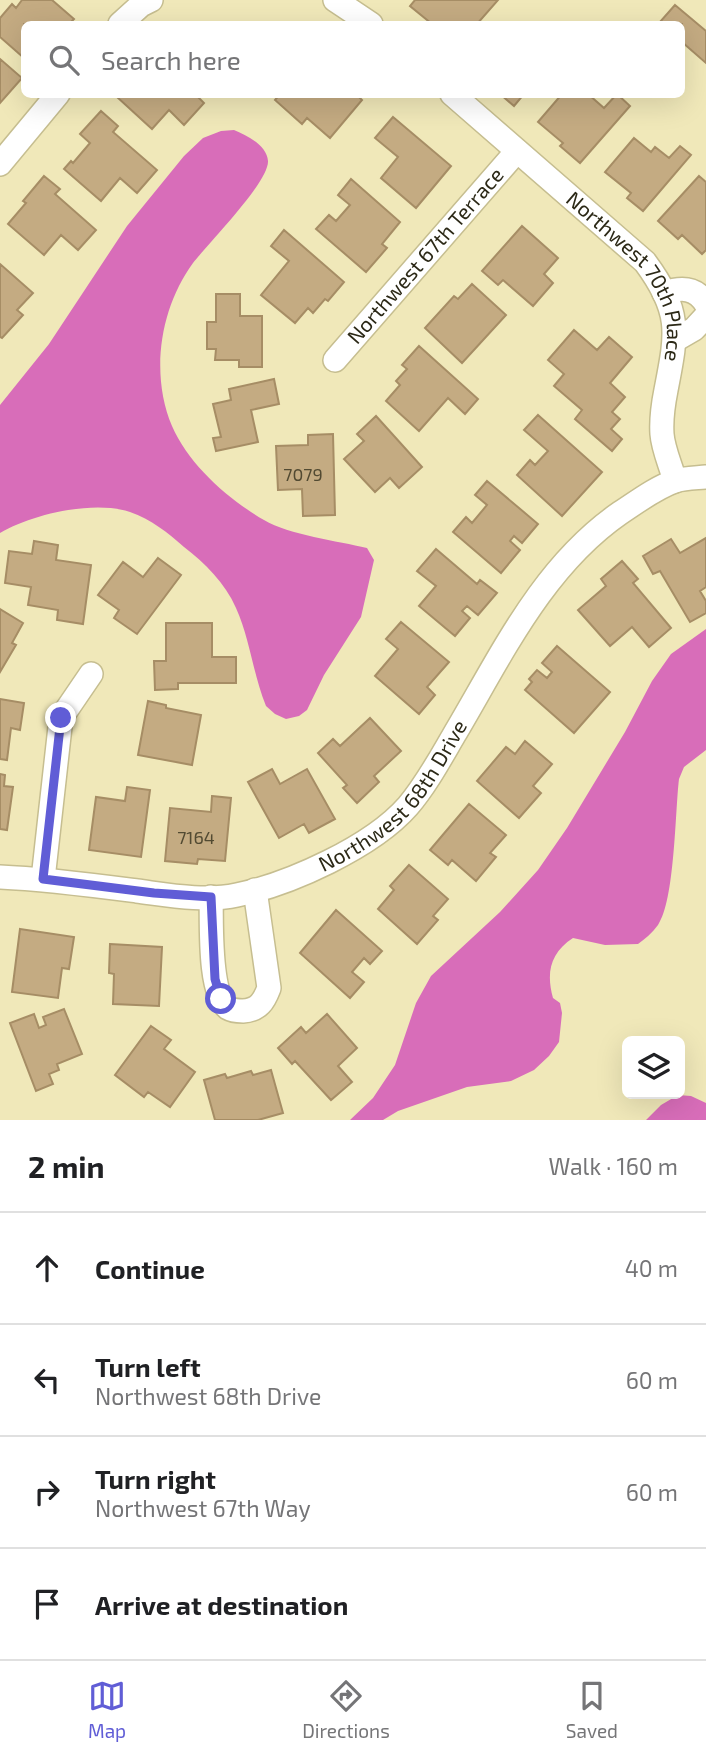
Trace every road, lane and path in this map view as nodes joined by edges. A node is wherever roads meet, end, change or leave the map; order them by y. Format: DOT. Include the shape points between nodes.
graph roads {
  1 [pos="151,0"];
  2 [pos="335,0"];
  3 [pos="123,21"];
  4 [pos="366,21"];
  5 [pos="55,98"];
  6 [pos="457,98"];
  7 [pos="517,151"];
  8 [pos="0,164"];
  9 [pos="664,293"];
  10 [pos="706,304"];
  11 [pos="706,316"];
  12 [pos="675,340"];
  13 [pos="335,360"];
  14 [pos="706,477"];
  15 [pos="675,481"];
  16 [pos="91,674"];
  17 [pos="0,877"];
  18 [pos="43,879"];
  19 [pos="255,890"];
  20 [pos="211,897"];
  1 -- 3 [label="street"];
  2 -- 4 [label="street"];
  5 -- 8 [label="street"];
  6 -- 7 [label="street, Northwest 70th Place"];
  7 -- 9 [label="street, Northwest 70th Place" via="645,262"];
  7 -- 13 [label="street, Northwest 67th Terrace"];
  9 -- 10 [label="street" via="692,290"];
  9 -- 12 [label="street, Northwest 70th Place"];
  11 -- 12 [label="street"];
  12 -- 15 [label="street, Northwest 70th Place" via="662,436"];
  14 -- 15 [label="street"];
  15 -- 19 [label="street, Northwest 68th Drive" via="600,527 564,561 530,605 435,768 407,807 368,840 325,863"];
  16 -- 18 [label="street" via="61,718"];
  17 -- 18 [label="street, Northwest 68th Drive"];
  18 -- 20 [label="street, Northwest 68th Drive"];
  19 -- 20 [label="street, Northwest 68th Drive"];
  19 -- 20 [label="street" via="269,988 264,1001 249,1011 235,1011 221,999 215,979"];
}
